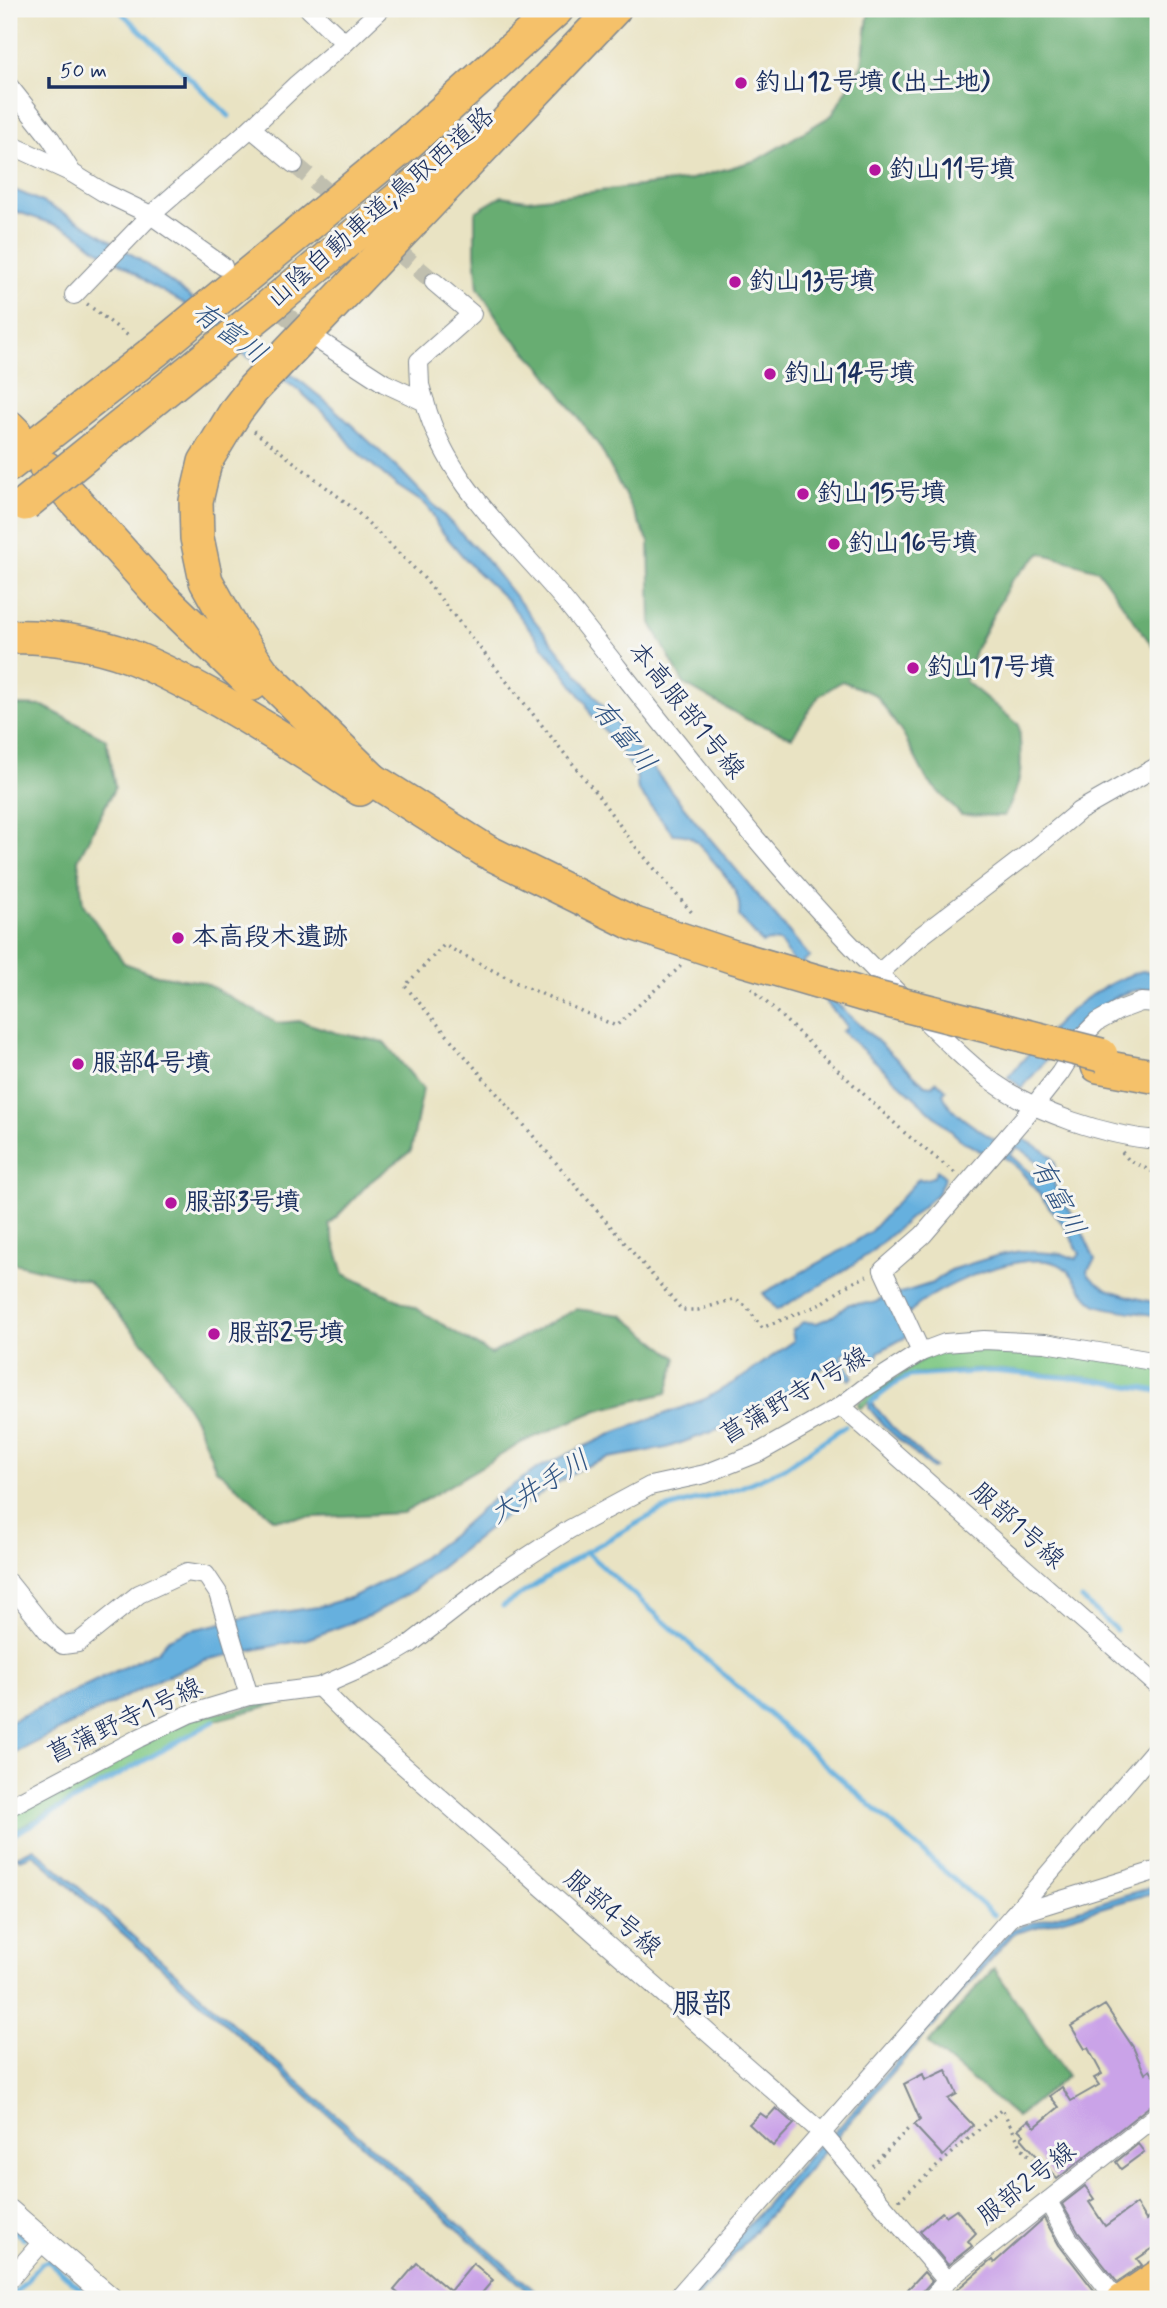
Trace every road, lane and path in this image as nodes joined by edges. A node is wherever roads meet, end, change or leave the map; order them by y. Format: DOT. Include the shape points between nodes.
graph roads {
  1 [pos="309,9"];
  2 [pos="381,9"];
  3 [pos="558,9"];
  4 [pos="598,9"];
  5 [pos="614,9"];
  6 [pos="345,43"];
  7 [pos="9,86"];
  8 [pos="251,128"];
  9 [pos="9,144"];
  10 [pos="294,164"];
  11 [pos="72,173"];
  12 [pos="150,215"];
  13 [pos="228,276"];
  14 [pos="434,282"];
  15 [pos="74,295"];
  16 [pos="309,339"];
  17 [pos="144,345"];
  18 [pos="425,402"];
  19 [pos="241,418"];
  20 [pos="19,469"];
  21 [pos="9,637"];
  22 [pos="282,737"];
  23 [pos="1158,765"];
  24 [pos="373,780"];
  25 [pos="593,789"];
  26 [pos="631,929"];
  27 [pos="683,964"];
  28 [pos="878,974"];
  29 [pos="1158,1003"];
  30 [pos="1100,1061"];
  31 [pos="1158,1066"];
  32 [pos="1158,1077"];
  33 [pos="1030,1111"];
  34 [pos="1105,1132"];
  35 [pos="1158,1140"];
  36 [pos="1158,1175"];
  37 [pos="885,1276"];
  38 [pos="919,1348"];
  39 [pos="1158,1362"];
  40 [pos="841,1406"];
  41 [pos="9,1583"];
  42 [pos="1158,1686"];
  43 [pos="319,1687"];
  44 [pos="248,1696"];
  45 [pos="1158,1746"];
  46 [pos="9,1807"];
  47 [pos="1158,1870"];
  48 [pos="1013,1915"];
  49 [pos="1158,2113"];
  50 [pos="910,2127"];
  51 [pos="821,2132"];
  52 [pos="859,2178"];
  53 [pos="1054,2196"];
  54 [pos="9,2211"];
  55 [pos="887,2211"];
  56 [pos="43,2241"];
  57 [pos="1158,2274"];
  58 [pos="9,2280"];
  59 [pos="947,2281"];
  60 [pos="111,2299"];
  61 [pos="676,2299"];
  62 [pos="931,2299"];
  63 [pos="1119,2299"];
  1 -- 6 [label="street"];
  2 -- 6 [label="street"];
  3 -- 13 [label="highway, 山陰自動車道;鳥取西道路" via="409,142"];
  4 -- 20 [label="highway, 山陰自動車道;鳥取西道路, bridge" via="436,167 266,309"];
  5 -- 16 [label="highway"];
  6 -- 8 [label="street"];
  7 -- 11 [label="street"];
  8 -- 10 [label="street"];
  8 -- 12 [label="street"];
  9 -- 11 [label="street"];
  11 -- 12 [label="street"];
  12 -- 13 [label="street"];
  12 -- 15 [label="street"];
  13 -- 17 [label="highway, 山陰自動車道;鳥取西道路"];
  14 -- 18 [label="street, 本高服部1号線" via="472,314 419,361"];
  15 -- 17 [label="path"];
  16 -- 18 [label="street"];
  16 -- 19 [label="highway" via="253,389"];
  17 -- 20 [label="highway, 山陰自動車道;鳥取西道路"];
  18 -- 28 [label="street, 本高服部1号線" via="442,448 466,488 566,603 719,795"];
  19 -- 24 [label="highway" via="205,462 196,501 197,538 206,581 263,673"];
  19 -- 25 [label="path" via="353,508 424,577"];
  20 -- 22 [label="highway" via="190,650"];
  20 -- 24 [label="highway" via="264,694"];
  21 -- 22 [label="highway" via="72,641 128,655"];
  22 -- 26 [label="highway" via="363,791 484,861"];
  23 -- 28 [label="street" via="1079,811"];
  24 -- 26 [label="highway" via="486,851"];
  26 -- 30 [label="highway, bridge"];
  27 -- 37 [label="path" via="616,1026 444,945 405,986 682,1311 734,1299 746,1306 762,1328 821,1304 846,1286"];
  28 -- 33 [label="street, 本高服部1号線" via="956,1050"];
  29 -- 33 [label="street" via="1142,1002 1097,1022"];
  30 -- 31 [label="highway"];
  30 -- 32 [label="highway"];
  33 -- 34 [label="street, 本高服部1号線"];
  33 -- 37 [label="street"];
  34 -- 35 [label="street, 本高服部1号線"];
  34 -- 36 [label="path" via="1128,1159"];
  37 -- 38 [label="street"];
  38 -- 39 [label="street, 菖蒲野寺1号線" via="984,1340 1045,1343"];
  38 -- 40 [label="street, 菖蒲野寺1号線"];
  40 -- 42 [label="street, 服部1号線"];
  40 -- 43 [label="street, 菖蒲野寺1号線" via="758,1453 705,1474 650,1486 570,1529 410,1644"];
  41 -- 44 [label="street" via="63,1645 78,1643 139,1594 187,1572 206,1575 218,1593"];
  43 -- 44 [label="street, 菖蒲野寺1号線"];
  43 -- 51 [label="street, 服部4号線"];
  44 -- 46 [label="street, 菖蒲野寺1号線" via="189,1714"];
  45 -- 48 [label="street"];
  47 -- 48 [label="street"];
  48 -- 51 [label="street"];
  49 -- 53 [label="street, 服部2号線"];
  50 -- 52 [label="path"];
  51 -- 52 [label="street, 服部4号線"];
  51 -- 61 [label="street"];
  52 -- 55 [label="street, 服部4号線"];
  53 -- 55 [label="path" via="1002,2109"];
  53 -- 59 [label="street, 服部2号線"];
  53 -- 63 [label="street" via="1068,2238"];
  54 -- 56 [label="street"];
  55 -- 59 [label="street, 服部4号線"];
  56 -- 58 [label="street"];
  56 -- 60 [label="street"];
  57 -- 63 [label="main road"];
  59 -- 62 [label="street, 服部2号線"];
}
